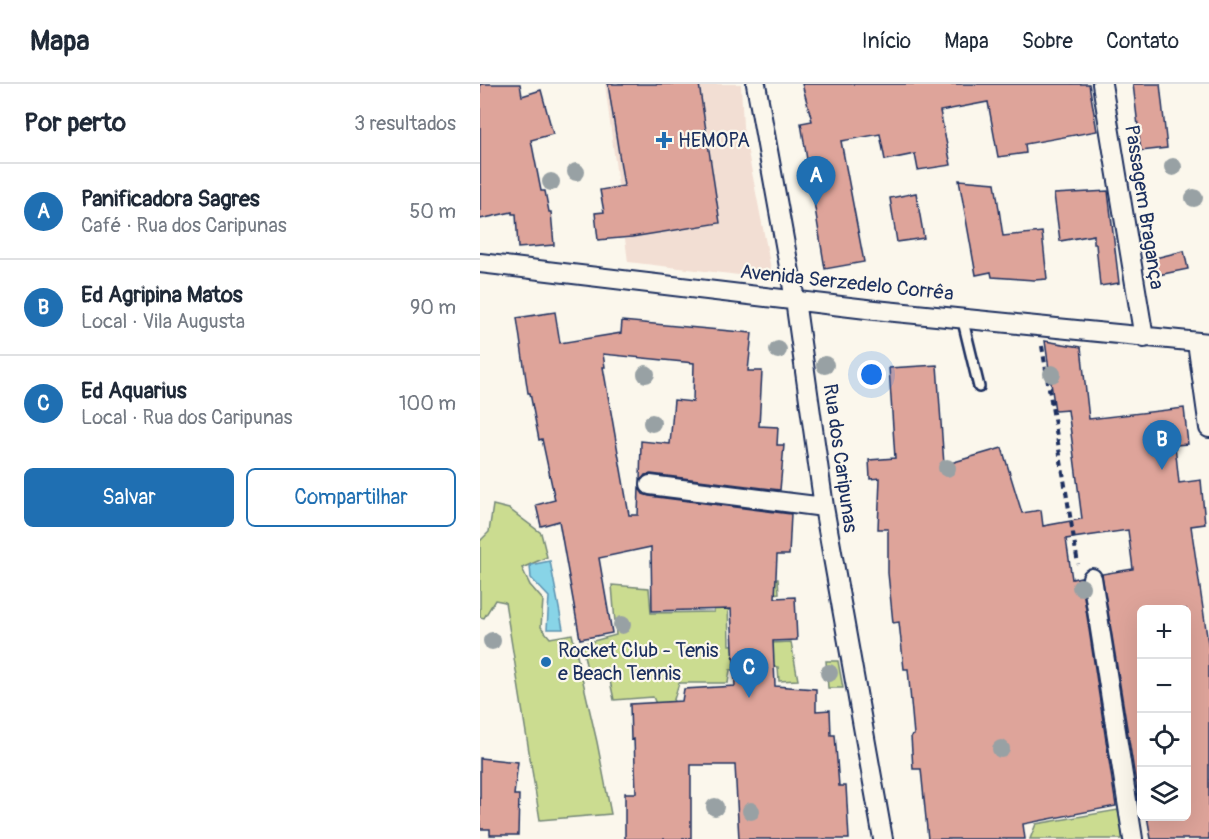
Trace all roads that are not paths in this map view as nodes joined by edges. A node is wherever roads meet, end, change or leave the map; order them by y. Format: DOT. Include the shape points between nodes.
graph roads {
  1 [pos="756,84"];
  2 [pos="1102,84"];
  3 [pos="480,263"];
  4 [pos="795,300"];
  5 [pos="962,317"];
  6 [pos="1144,338"];
  7 [pos="1203,343"];
  8 [pos="979,387"];
  9 [pos="1209,428"];
  10 [pos="650,484"];
  11 [pos="824,507"];
  12 [pos="1092,578"];
  13 [pos="883,839"];
  14 [pos="1133,839"];
  1 -- 4 [label="street, Rua dos Caripunas"];
  2 -- 6 [label="street, Passagem Bragança"];
  3 -- 4 [label="street, Avenida Serzedelo Corrêa"];
  4 -- 5 [label="street, Avenida Serzedelo Corrêa"];
  4 -- 11 [label="street, Rua dos Caripunas"];
  5 -- 6 [label="street, Avenida Serzedelo Corrêa"];
  5 -- 8 [label="lane"];
  6 -- 7 [label="street, Avenida Serzedelo Corrêa"];
  7 -- 9 [label="street"];
  10 -- 11 [label="street"];
  11 -- 13 [label="street, Rua dos Caripunas"];
  12 -- 14 [label="street"];
}
